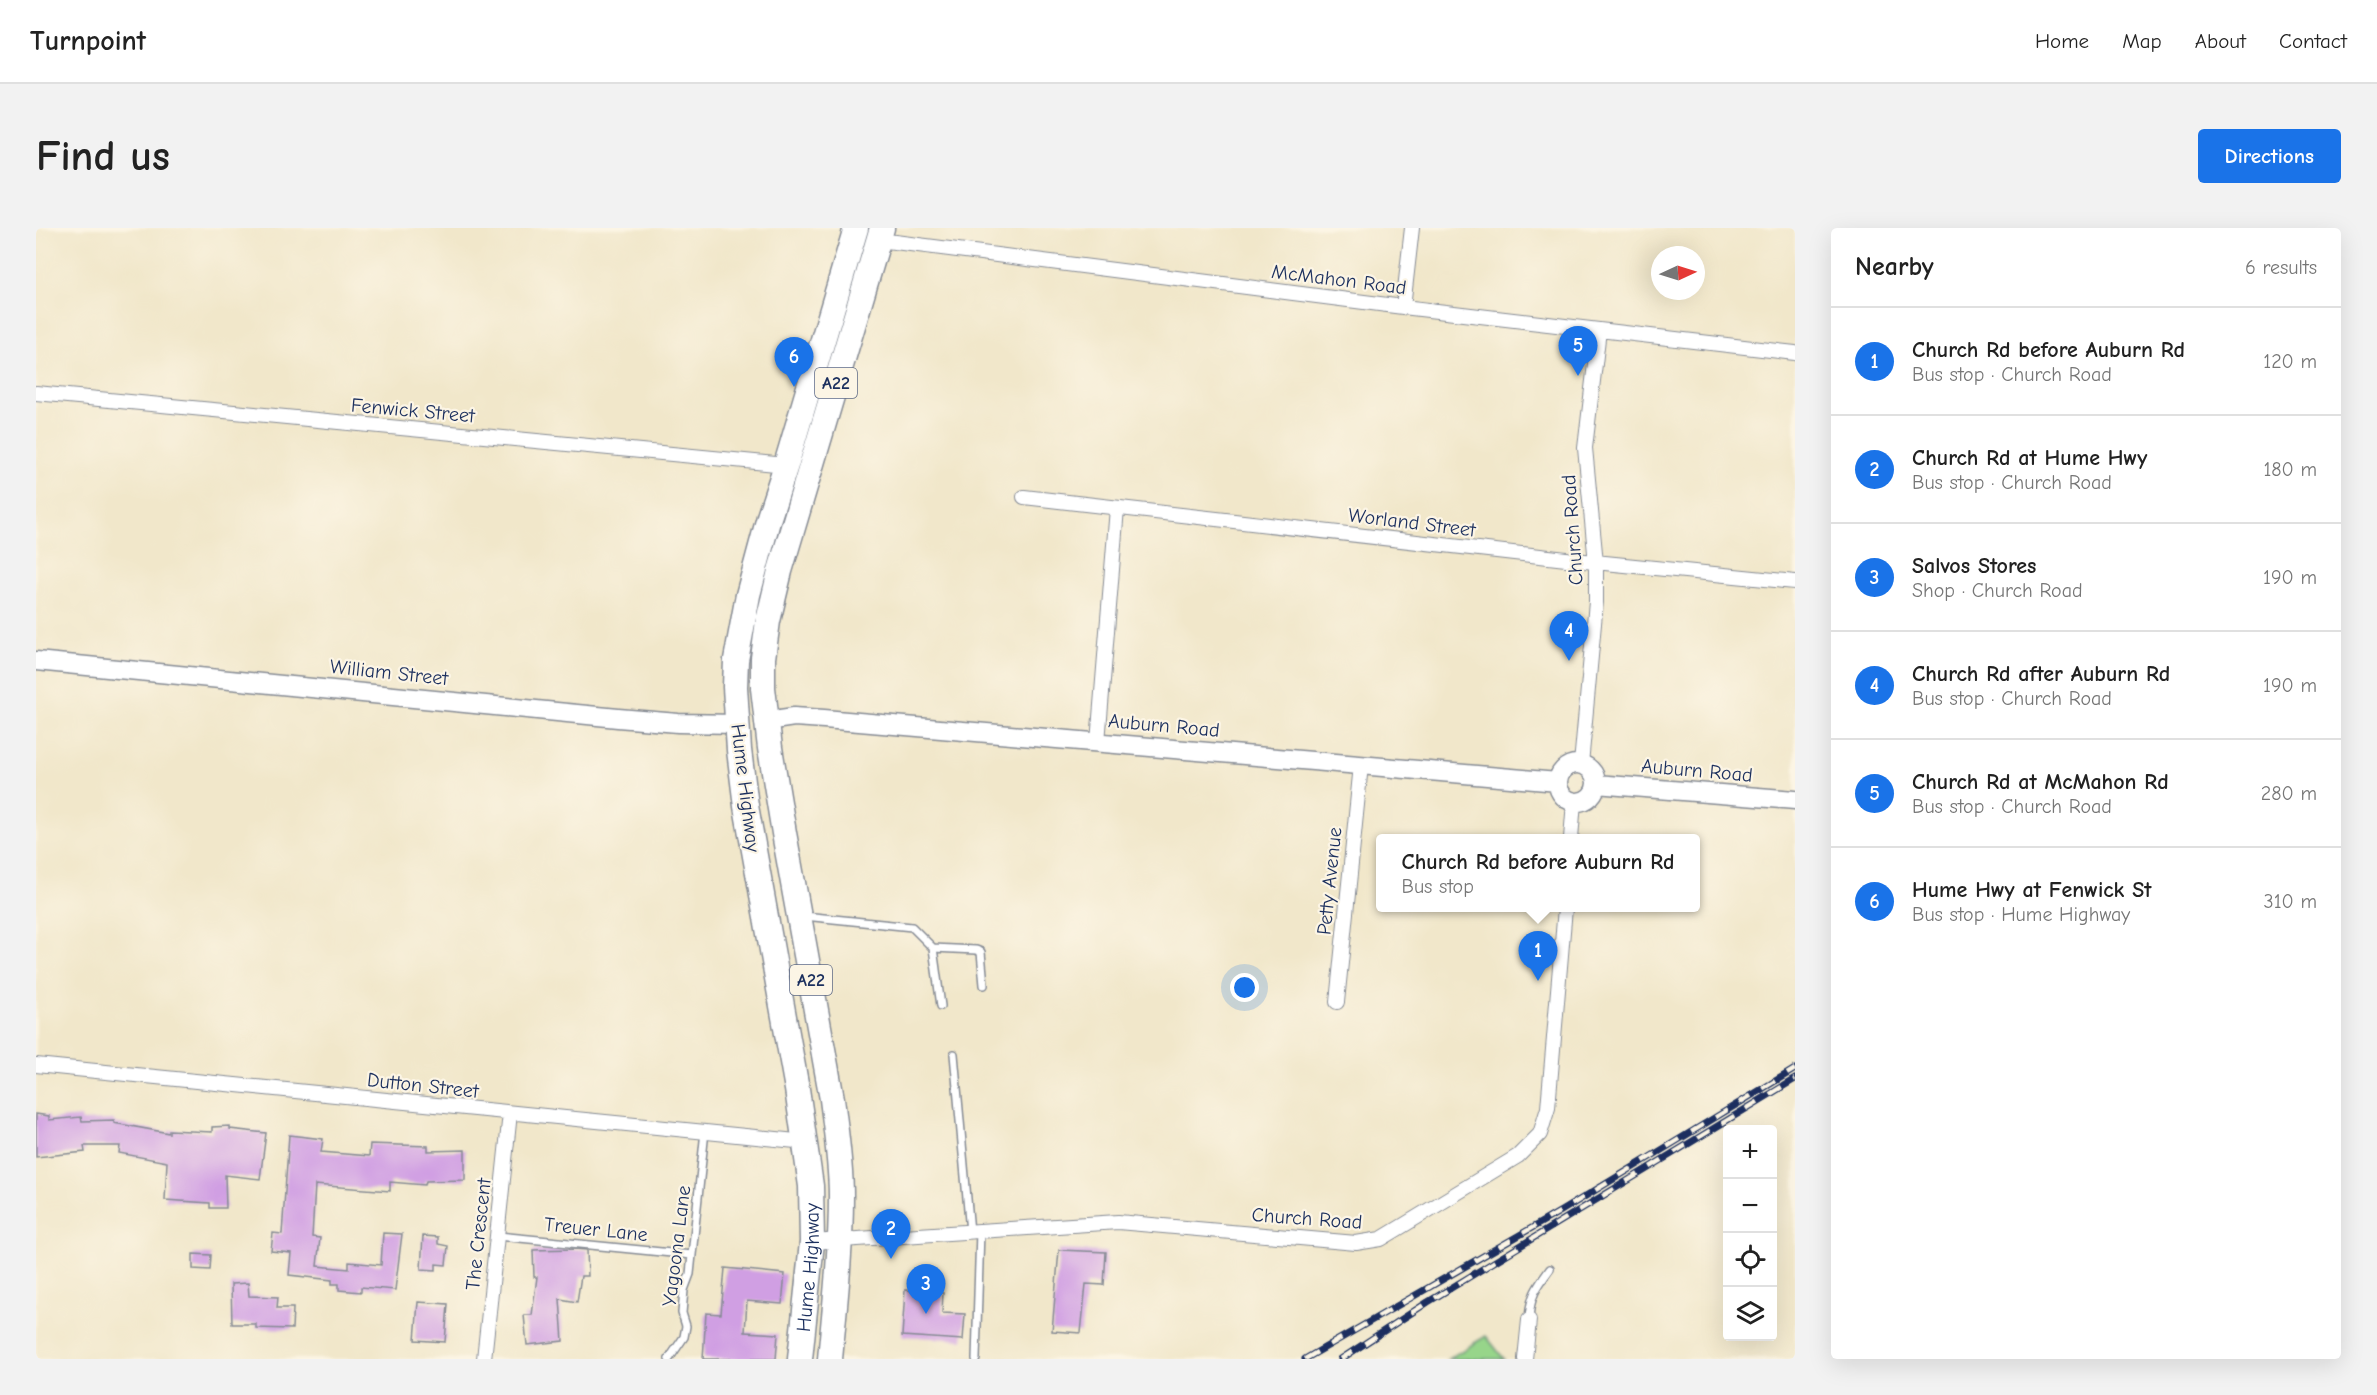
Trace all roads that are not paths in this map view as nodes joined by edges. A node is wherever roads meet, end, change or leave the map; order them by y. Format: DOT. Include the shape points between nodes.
graph roads {
  1 [pos="856,228"];
  2 [pos="1412,228"];
  3 [pos="881,234"];
  4 [pos="1403,307"];
  5 [pos="1599,330"];
  6 [pos="1795,353"];
  7 [pos="36,393"];
  8 [pos="786,465"];
  9 [pos="1024,497"];
  10 [pos="1117,508"];
  11 [pos="1596,563"];
  12 [pos="1795,582"];
  13 [pos="36,661"];
  14 [pos="767,721"];
  15 [pos="737,724"];
  16 [pos="1098,742"];
  17 [pos="1581,764"];
  18 [pos="1361,765"];
  19 [pos="1558,782"];
  20 [pos="1596,784"];
  21 [pos="1795,800"];
  22 [pos="1574,802"];
  23 [pos="1571,834"];
  24 [pos="1565,912"];
  25 [pos="799,915"];
  26 [pos="933,948"];
  27 [pos="984,985"];
  28 [pos="1336,1002"];
  29 [pos="941,1005"];
  30 [pos="954,1054"];
  31 [pos="36,1065"];
  32 [pos="510,1113"];
  33 [pos="705,1131"];
  34 [pos="806,1142"];
  35 [pos="975,1231"];
  36 [pos="498,1236"];
  37 [pos="840,1241"];
  38 [pos="812,1242"];
  39 [pos="692,1255"];
  40 [pos="1550,1269"];
  41 [pos="1529,1320"];
  42 [pos="484,1359"];
  43 [pos="669,1359"];
  44 [pos="800,1359"];
  45 [pos="830,1359"];
  46 [pos="976,1359"];
  47 [pos="1525,1359"];
  1 -- 8 [label="highway, Hume Highway / A22"];
  2 -- 4 [label="street"];
  3 -- 4 [label="street, McMahon Road"];
  3 -- 14 [label="highway, Hume Highway / A22" via="768,621 763,658"];
  4 -- 5 [label="street, McMahon Road"];
  5 -- 6 [label="street, McMahon Road"];
  5 -- 11 [label="street, Church Road" via="1585,448"];
  7 -- 8 [label="street, Fenwick Street"];
  8 -- 15 [label="highway, Hume Highway / A22" via="740,635 735,687"];
  9 -- 10 [label="street, Worland Street"];
  10 -- 11 [label="street, Worland Street"];
  10 -- 16 [label="street"];
  11 -- 12 [label="street, Worland Street"];
  11 -- 17 [label="street, Church Road"];
  13 -- 15 [label="main road, William Street" via="618,718"];
  14 -- 15 [label="highway"];
  14 -- 16 [label="main road, Auburn Road" via="794,717"];
  14 -- 25 [label="highway, Hume Highway / A22"];
  15 -- 34 [label="highway, Hume Highway / A22" via="746,806"];
  16 -- 18 [label="main road, Auburn Road"];
  17 -- 19 [label="main road" via="1568,766"];
  17 -- 20 [label="main road" via="1593,772"];
  18 -- 19 [label="main road, Auburn Road"];
  18 -- 28 [label="street, Petty Avenue"];
  19 -- 22 [label="main road" via="1561,795"];
  20 -- 21 [label="main road, Auburn Road"];
  20 -- 22 [label="main road" via="1585,801"];
  22 -- 23 [label="street"];
  24 -- 35 [label="street, Church Road" via="1548,1108 1540,1134 1518,1156 1381,1239 1356,1243 1118,1222"];
  25 -- 26 [label="lane" via="912,927"];
  25 -- 37 [label="highway, Hume Highway / A22" via="832,1099 841,1194"];
  26 -- 27 [label="lane" via="981,952"];
  26 -- 29 [label="lane"];
  30 -- 35 [label="lane"];
  31 -- 32 [label="street, Dutton Street"];
  32 -- 33 [label="street, Dutton Street"];
  32 -- 36 [label="street, The Crescent"];
  33 -- 34 [label="street, Dutton Street"];
  33 -- 39 [label="lane, Yagoona Lane"];
  34 -- 38 [label="highway, Hume Highway / A22" via="812,1186"];
  35 -- 37 [label="street, Church Road"];
  35 -- 46 [label="lane"];
  36 -- 39 [label="lane, Treuer Lane"];
  36 -- 42 [label="street, The Crescent"];
  37 -- 38 [label="street, Church Road"];
  37 -- 45 [label="highway, Hume Highway / A22"];
  38 -- 44 [label="highway, Hume Highway / A22"];
  39 -- 43 [label="lane, Yagoona Lane" via="684,1290 684,1337"];
  40 -- 41 [label="lane" via="1534,1291"];
  41 -- 47 [label="street"];
}
